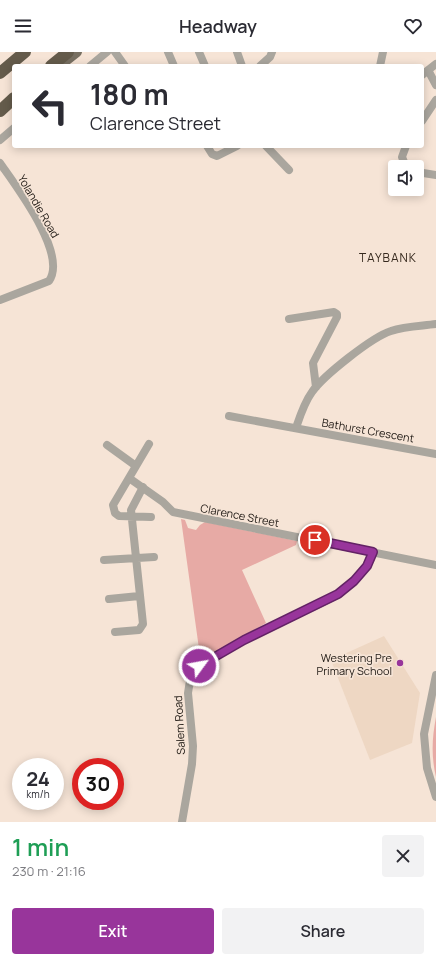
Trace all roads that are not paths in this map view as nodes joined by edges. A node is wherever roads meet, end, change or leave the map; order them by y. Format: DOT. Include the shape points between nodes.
graph roads {
  1 [pos="26,52"];
  2 [pos="68,52"];
  3 [pos="77,52"];
  4 [pos="107,52"];
  5 [pos="115,52"];
  6 [pos="168,52"];
  7 [pos="199,52"];
  8 [pos="237,52"];
  9 [pos="272,52"];
  10 [pos="383,52"];
  11 [pos="53,64"];
  12 [pos="62,64"];
  13 [pos="92,64"];
  14 [pos="124,64"];
  15 [pos="173,64"];
  16 [pos="204,64"];
  17 [pos="241,64"];
  18 [pos="262,64"];
  19 [pos="380,64"];
  20 [pos="436,64"];
  21 [pos="425,72"];
  22 [pos="0,73"];
  23 [pos="436,85"];
  24 [pos="12,100"];
  25 [pos="436,100"];
  26 [pos="12,105"];
  27 [pos="0,111"];
  28 [pos="0,114"];
  29 [pos="424,118"];
  30 [pos="12,130"];
  31 [pos="0,140"];
  32 [pos="208,148"];
  33 [pos="233,148"];
  34 [pos="268,148"];
  35 [pos="405,148"];
  36 [pos="403,160"];
  37 [pos="0,163"];
  38 [pos="288,170"];
  39 [pos="424,173"];
  40 [pos="436,175"];
  41 [pos="0,300"];
  42 [pos="289,319"];
  43 [pos="436,324"];
  44 [pos="316,387"];
  45 [pos="229,416"];
  46 [pos="296,428"];
  47 [pos="149,444"];
  48 [pos="108,445"];
  49 [pos="436,454"];
  50 [pos="136,466"];
  51 [pos="129,478"];
  52 [pos="143,487"];
  53 [pos="131,516"];
  54 [pos="151,517"];
  55 [pos="373,552"];
  56 [pos="154,557"];
  57 [pos="135,558"];
  58 [pos="104,560"];
  59 [pos="436,565"];
  60 [pos="139,596"];
  61 [pos="109,599"];
  62 [pos="115,632"];
  63 [pos="436,675"];
  64 [pos="436,797"];
  65 [pos="182,822"];
  1 -- 22 [label="highway"];
  2 -- 11 [label="highway"];
  3 -- 12 [label="main road"];
  4 -- 13 [label="street"];
  5 -- 14 [label="street"];
  6 -- 15 [label="street"];
  7 -- 16 [label="street"];
  8 -- 17 [label="street"];
  9 -- 18 [label="street"];
  10 -- 19 [label="street"];
  20 -- 21 [label="street"];
  21 -- 23 [label="street"];
  24 -- 27 [label="highway"];
  25 -- 29 [label="street"];
  26 -- 28 [label="main road"];
  30 -- 31 [label="street"];
  32 -- 33 [label="street" via="217,156"];
  34 -- 38 [label="street"];
  35 -- 36 [label="street"];
  37 -- 41 [label="street, Yolandie Road" via="30,209 48,243 54,267 53,276 49,281"];
  39 -- 40 [label="street"];
  42 -- 44 [label="street" via="334,312 337,314 313,363"];
  43 -- 44 [label="street" via="399,329 384,334"];
  44 -- 46 [label="street"];
  45 -- 46 [label="street, Bathurst Crescent"];
  46 -- 49 [label="street, Bathurst Crescent"];
  47 -- 50 [label="street"];
  48 -- 50 [label="street"];
  50 -- 51 [label="street"];
  51 -- 52 [label="street"];
  51 -- 53 [label="street" via="113,509 119,516"];
  52 -- 53 [label="street" via="132,506"];
  52 -- 55 [label="street, Clarence Street" via="173,512 182,515"];
  53 -- 54 [label="street"];
  53 -- 57 [label="street"];
  55 -- 59 [label="street, Clarence Street"];
  55 -- 65 [label="street, Salem Road" via="367,566 338,594 244,640 206,661 191,674 188,693 193,746 192,764"];
  56 -- 57 [label="street"];
  57 -- 58 [label="street"];
  57 -- 60 [label="street"];
  60 -- 61 [label="street"];
  60 -- 62 [label="street" via="142,627 139,630"];
  63 -- 64 [label="street" via="424,734 428,768"];
}
